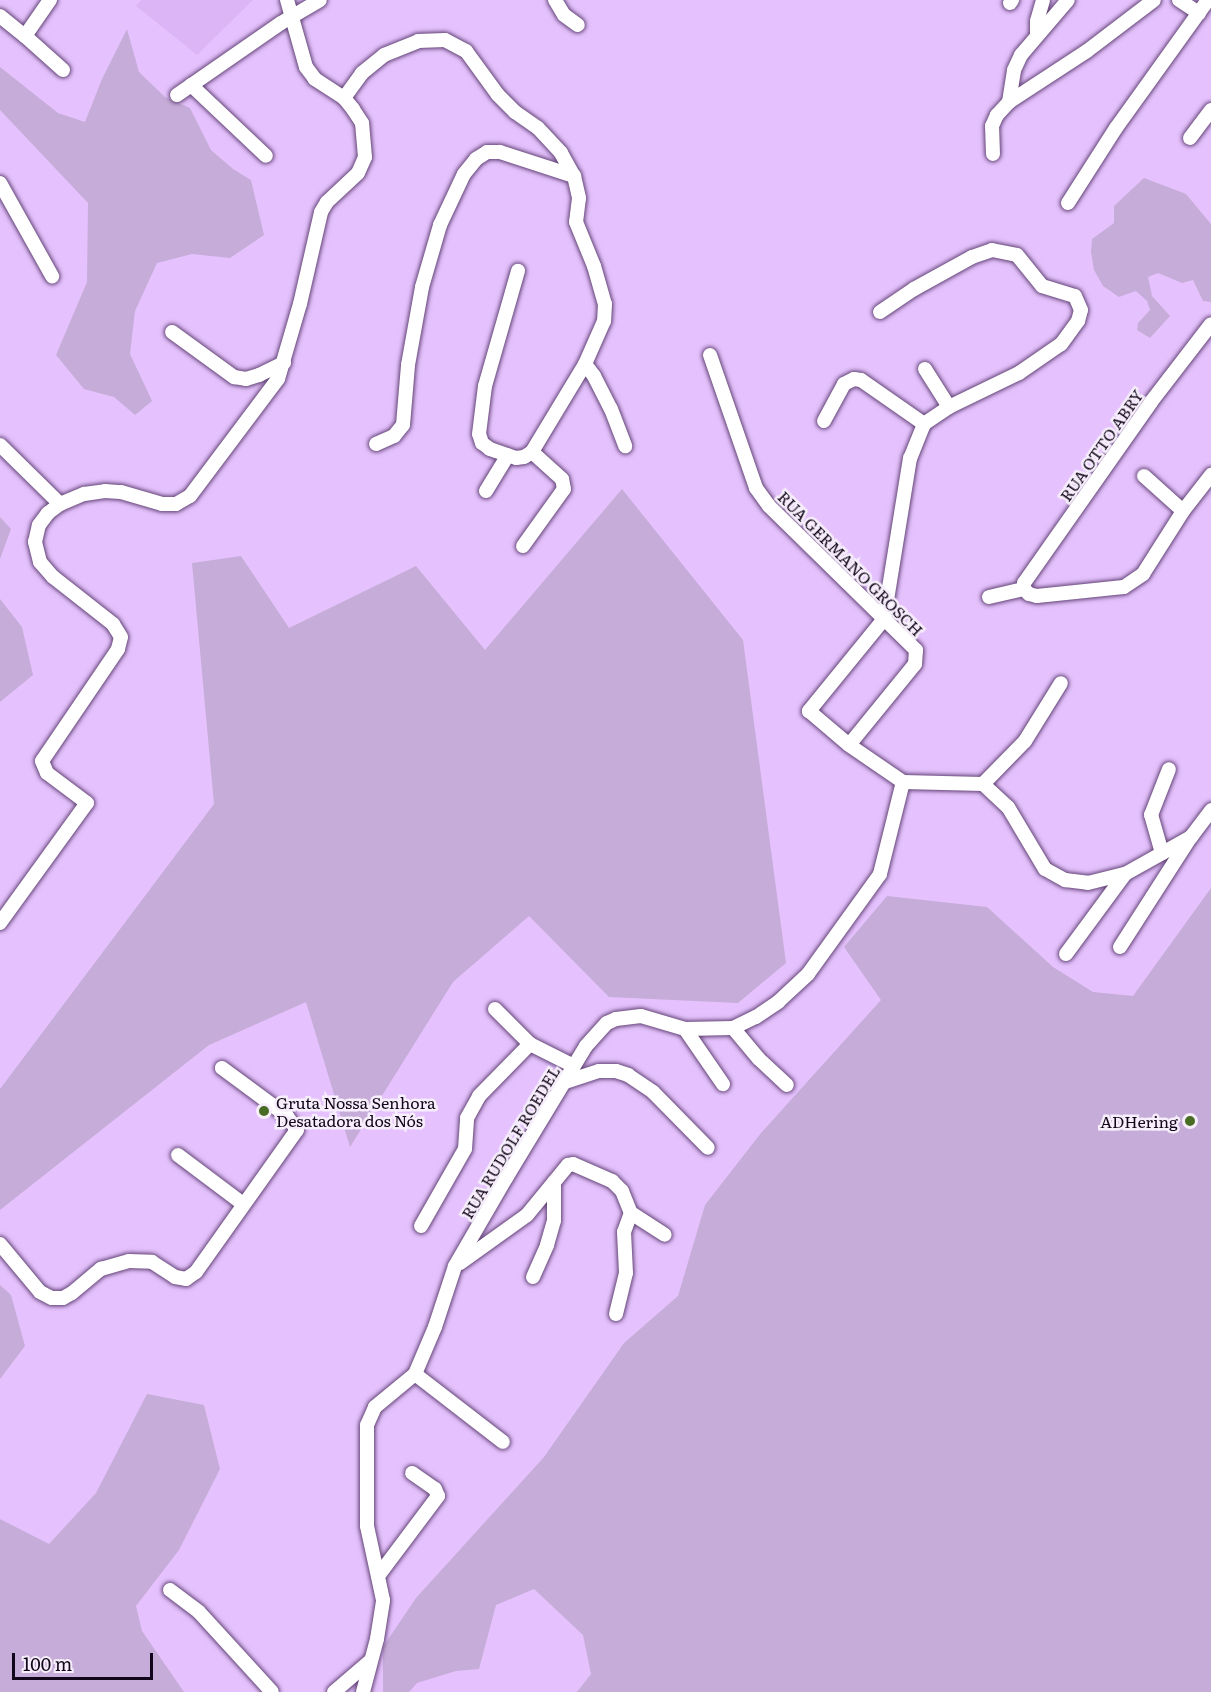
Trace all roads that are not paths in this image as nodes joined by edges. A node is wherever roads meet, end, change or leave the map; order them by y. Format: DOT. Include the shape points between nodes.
graph roads {
  1 [pos="50,0"];
  2 [pos="287,0"];
  3 [pos="320,0"];
  4 [pos="555,0"];
  5 [pos="1043,0"];
  6 [pos="1068,0"];
  7 [pos="1154,0"];
  8 [pos="1179,0"];
  9 [pos="1208,0"];
  10 [pos="1199,13"];
  11 [pos="0,16"];
  12 [pos="291,17"];
  13 [pos="578,25"];
  14 [pos="1037,35"];
  15 [pos="25,36"];
  16 [pos="63,70"];
  17 [pos="191,85"];
  18 [pos="177,95"];
  19 [pos="344,98"];
  20 [pos="1009,102"];
  21 [pos="1211,110"];
  22 [pos="1190,138"];
  23 [pos="993,154"];
  24 [pos="266,156"];
  25 [pos="574,176"];
  26 [pos="0,183"];
  27 [pos="1068,203"];
  28 [pos="518,271"];
  29 [pos="52,276"];
  30 [pos="880,312"];
  31 [pos="1211,324"];
  32 [pos="172,332"];
  33 [pos="710,355"];
  34 [pos="284,363"];
  35 [pos="585,364"];
  36 [pos="925,369"];
  37 [pos="949,407"];
  38 [pos="824,422"];
  39 [pos="924,424"];
  40 [pos="376,444"];
  41 [pos="0,445"];
  42 [pos="625,446"];
  43 [pos="532,452"];
  44 [pos="508,455"];
  45 [pos="1211,475"];
  46 [pos="1144,476"];
  47 [pos="486,491"];
  48 [pos="60,504"];
  49 [pos="1183,512"];
  50 [pos="523,546"];
  51 [pos="1024,589"];
  52 [pos="988,597"];
  53 [pos="884,619"];
  54 [pos="1061,683"];
  55 [pos="849,745"];
  56 [pos="1169,769"];
  57 [pos="903,782"];
  58 [pos="983,784"];
  59 [pos="1211,810"];
  60 [pos="1191,837"];
  61 [pos="1162,853"];
  62 [pos="1125,874"];
  63 [pos="0,923"];
  64 [pos="1120,947"];
  65 [pos="1066,954"];
  66 [pos="495,1009"];
  67 [pos="733,1028"];
  68 [pos="685,1029"];
  69 [pos="530,1044"];
  70 [pos="574,1066"];
  71 [pos="222,1068"];
  72 [pos="562,1083"];
  73 [pos="723,1084"];
  74 [pos="787,1085"];
  75 [pos="708,1148"];
  76 [pos="178,1155"];
  77 [pos="554,1182"];
  78 [pos="243,1204"];
  79 [pos="631,1213"];
  80 [pos="421,1226"];
  81 [pos="665,1235"];
  82 [pos="0,1244"];
  83 [pos="456,1266"];
  84 [pos="532,1277"];
  85 [pos="616,1314"];
  86 [pos="415,1374"];
  87 [pos="503,1442"];
  88 [pos="412,1473"];
  89 [pos="378,1576"];
  90 [pos="170,1590"];
  91 [pos="370,1661"];
  92 [pos="273,1692"];
  93 [pos="334,1692"];
  94 [pos="363,1692"];
  1 -- 15 [label="street"];
  2 -- 12 [label="street"];
  3 -- 12 [label="street"];
  4 -- 13 [label="street" via="564,15"];
  5 -- 14 [label="street"];
  6 -- 14 [label="street"];
  7 -- 20 [label="street" via="1087,51"];
  8 -- 10 [label="street"];
  9 -- 10 [label="street"];
  10 -- 27 [label="street" via="1116,128"];
  11 -- 15 [label="street"];
  12 -- 17 [label="street"];
  12 -- 19 [label="street" via="306,67 315,79"];
  14 -- 20 [label="street" via="1014,70"];
  15 -- 16 [label="street"];
  17 -- 18 [label="street"];
  17 -- 24 [label="street"];
  19 -- 25 [label="street" via="362,73 384,55 418,41 446,40 466,51 498,95 561,153"];
  19 -- 34 [label="street" via="362,123 365,157 358,173 321,212"];
  20 -- 23 [label="street" via="992,126"];
  21 -- 22 [label="street"];
  25 -- 35 [label="street" via="579,198 576,222 604,304 604,321"];
  25 -- 40 [label="street" via="500,152 487,152 464,174 440,225 422,287 408,365 403,425 394,436"];
  26 -- 29 [label="street"];
  28 -- 44 [label="street" via="485,386 479,434 490,449"];
  30 -- 37 [label="street" via="972,256 992,250 1017,255 1042,286 1075,296 1082,310 1061,344 1019,373"];
  31 -- 51 [label="street, RUA OTTO ABRY" via="1024,583"];
  32 -- 34 [label="street" via="234,377 246,379"];
  33 -- 53 [label="street, RUA GERMANO GROSCH" via="756,488 769,506"];
  34 -- 48 [label="street" via="268,395 190,496 176,504 162,504 105,490"];
  35 -- 42 [label="street"];
  35 -- 43 [label="street"];
  36 -- 37 [label="street"];
  37 -- 39 [label="street"];
  38 -- 39 [label="street" via="844,384 854,379"];
  39 -- 53 [label="street" via="910,458"];
  41 -- 48 [label="street"];
  43 -- 44 [label="street" via="524,458"];
  43 -- 50 [label="street" via="562,479 564,489"];
  44 -- 47 [label="street"];
  45 -- 49 [label="street"];
  46 -- 49 [label="street"];
  48 -- 63 [label="street" via="39,525 35,542 40,562 53,577 113,624 121,637 118,649 42,761 47,772 87,803"];
  49 -- 51 [label="street" via="1143,574 1124,587 1037,596"];
  51 -- 52 [label="street"];
  53 -- 55 [label="street, RUA GERMANO GROSCH" via="916,650 915,664"];
  53 -- 55 [label="street" via="809,711"];
  54 -- 58 [label="street" via="1025,741"];
  55 -- 57 [label="street"];
  56 -- 61 [label="street" via="1151,814"];
  57 -- 58 [label="street"];
  57 -- 67 [label="street, RUA RUDOLF ROEDEL" via="880,874 869,893 808,974 778,1002"];
  58 -- 62 [label="street" via="1008,807 1045,869 1065,880 1088,883"];
  59 -- 60 [label="street"];
  60 -- 61 [label="street"];
  60 -- 64 [label="street"];
  61 -- 62 [label="street"];
  62 -- 65 [label="street"];
  66 -- 69 [label="street"];
  67 -- 68 [label="street, RUA RUDOLF ROEDEL"];
  67 -- 74 [label="street"];
  68 -- 70 [label="street, RUA RUDOLF ROEDEL" via="653,1017 616,1019 600,1029"];
  68 -- 73 [label="street"];
  69 -- 70 [label="street"];
  69 -- 80 [label="street" via="479,1096 467,1118 465,1149"];
  70 -- 72 [label="street, RUA RUDOLF ROEDEL"];
  71 -- 78 [label="street" via="287,1116 297,1130"];
  72 -- 75 [label="street" via="598,1071 628,1075 653,1092"];
  72 -- 83 [label="street, RUA RUDOLF ROEDEL"];
  76 -- 78 [label="street"];
  77 -- 79 [label="street" via="568,1165 581,1166 612,1181"];
  77 -- 83 [label="street" via="527,1215"];
  77 -- 84 [label="street" via="552,1228"];
  78 -- 82 [label="street" via="196,1272 186,1279 175,1277 152,1262 129,1261 101,1269 72,1293 52,1298 40,1292"];
  79 -- 81 [label="street"];
  79 -- 85 [label="street" via="624,1233 626,1273"];
  83 -- 86 [label="street, RUA RUDOLF ROEDEL"];
  86 -- 87 [label="street"];
  86 -- 89 [label="street, RUA RUDOLF ROEDEL" via="375,1407 367,1425 367,1526"];
  88 -- 89 [label="street" via="438,1496"];
  89 -- 91 [label="street, RUA RUDOLF ROEDEL" via="383,1600"];
  90 -- 92 [label="street" via="199,1612"];
  91 -- 93 [label="street"];
  91 -- 94 [label="street, RUA RUDOLF ROEDEL"];
}
